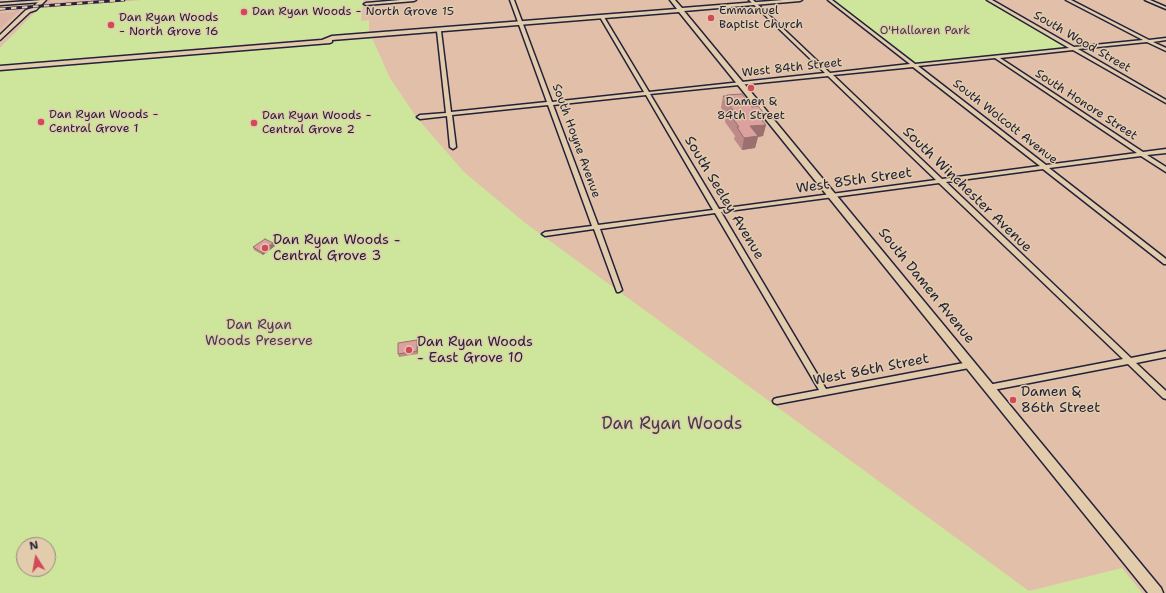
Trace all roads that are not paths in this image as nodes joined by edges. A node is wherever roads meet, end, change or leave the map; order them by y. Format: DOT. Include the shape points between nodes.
graph roads {
  1 [pos="42,0"];
  2 [pos="414,0"];
  3 [pos="512,0"];
  4 [pos="672,0"];
  5 [pos="800,0"];
  6 [pos="830,0"];
  7 [pos="989,0"];
  8 [pos="1068,0"];
  9 [pos="1147,0"];
  10 [pos="34,1"];
  11 [pos="753,2"];
  12 [pos="0,4"];
  13 [pos="366,4"];
  14 [pos="1166,8"];
  15 [pos="681,10"];
  16 [pos="28,11"];
  17 [pos="602,17"];
  18 [pos="521,24"];
  19 [pos="439,31"];
  20 [pos="0,38"];
  21 [pos="1166,39"];
  22 [pos="1149,41"];
  23 [pos="1074,49"];
  24 [pos="1166,50"];
  25 [pos="996,57"];
  26 [pos="914,66"];
  27 [pos="0,68"];
  28 [pos="829,74"];
  29 [pos="741,84"];
  30 [pos="648,94"];
  31 [pos="1166,102"];
  32 [pos="551,104"];
  33 [pos="450,114"];
  34 [pos="420,117"];
  35 [pos="453,147"];
  36 [pos="1166,151"];
  37 [pos="1143,154"];
  38 [pos="1044,167"];
  39 [pos="1166,170"];
  40 [pos="941,181"];
  41 [pos="832,196"];
  42 [pos="717,211"];
  43 [pos="596,228"];
  44 [pos="545,234"];
  45 [pos="1166,262"];
  46 [pos="619,290"];
  47 [pos="1166,354"];
  48 [pos="1129,361"];
  49 [pos="970,365"];
  50 [pos="988,388"];
  51 [pos="824,392"];
  52 [pos="1166,396"];
  53 [pos="777,401"];
  54 [pos="1156,593"];
  1 -- 10 [label="street"];
  1 -- 16 [label="main road" via="34,9"];
  2 -- 13 [label="street"];
  3 -- 18 [label="street, South Hoyne Avenue"];
  4 -- 15 [label="street, South Damen Avenue"];
  5 -- 11 [label="street"];
  6 -- 26 [label="street, South Wolcott Avenue"];
  7 -- 23 [label="street, South Wood Street"];
  8 -- 22 [label="street"];
  9 -- 14 [label="street"];
  10 -- 12 [label="street"];
  10 -- 16 [label="main road" via="25,9"];
  11 -- 15 [label="street"];
  11 -- 28 [label="street, South Winchester Avenue"];
  15 -- 17 [label="street"];
  15 -- 29 [label="street, South Damen Avenue"];
  16 -- 20 [label="main road"];
  17 -- 18 [label="street"];
  17 -- 30 [label="street, South Seeley Avenue"];
  18 -- 19 [label="street"];
  18 -- 32 [label="street, South Hoyne Avenue"];
  19 -- 27 [label="street"];
  19 -- 33 [label="street"];
  21 -- 22 [label="street, West 84th Street"];
  22 -- 23 [label="street, West 84th Street"];
  22 -- 24 [label="street"];
  23 -- 25 [label="street, West 84th Street"];
  23 -- 31 [label="street, South Wood Street"];
  25 -- 26 [label="street, West 84th Street"];
  25 -- 37 [label="street, South Honore Street"];
  26 -- 28 [label="street, West 84th Street"];
  26 -- 38 [label="street, South Wolcott Avenue"];
  28 -- 29 [label="street, West 84th Street"];
  28 -- 40 [label="street, South Winchester Avenue"];
  29 -- 30 [label="street, West 84th Street"];
  29 -- 41 [label="street, South Damen Avenue"];
  30 -- 32 [label="street, West 84th Street"];
  30 -- 42 [label="street, South Seeley Avenue"];
  32 -- 33 [label="street, West 84th Street"];
  32 -- 43 [label="street, South Hoyne Avenue"];
  33 -- 34 [label="street, West 84th Street"];
  33 -- 35 [label="street"];
  36 -- 37 [label="street, West 85th Street"];
  37 -- 38 [label="street, West 85th Street"];
  37 -- 39 [label="street, South Honore Street"];
  38 -- 40 [label="street, West 85th Street"];
  38 -- 45 [label="street, South Wolcott Avenue"];
  40 -- 41 [label="street, West 85th Street"];
  40 -- 48 [label="street, South Winchester Avenue"];
  41 -- 42 [label="street, West 85th Street"];
  41 -- 49 [label="street, South Damen Avenue"];
  42 -- 43 [label="street, West 85th Street"];
  42 -- 51 [label="street, South Seeley Avenue"];
  43 -- 44 [label="street, West 85th Street"];
  43 -- 46 [label="street, South Hoyne Avenue"];
  47 -- 48 [label="street"];
  48 -- 50 [label="street"];
  48 -- 52 [label="street, South Winchester Avenue"];
  49 -- 50 [label="street, South Damen Avenue"];
  49 -- 51 [label="street, West 86th Street"];
  50 -- 54 [label="street, South Damen Avenue"];
  51 -- 53 [label="street, West 86th Street"];
}
